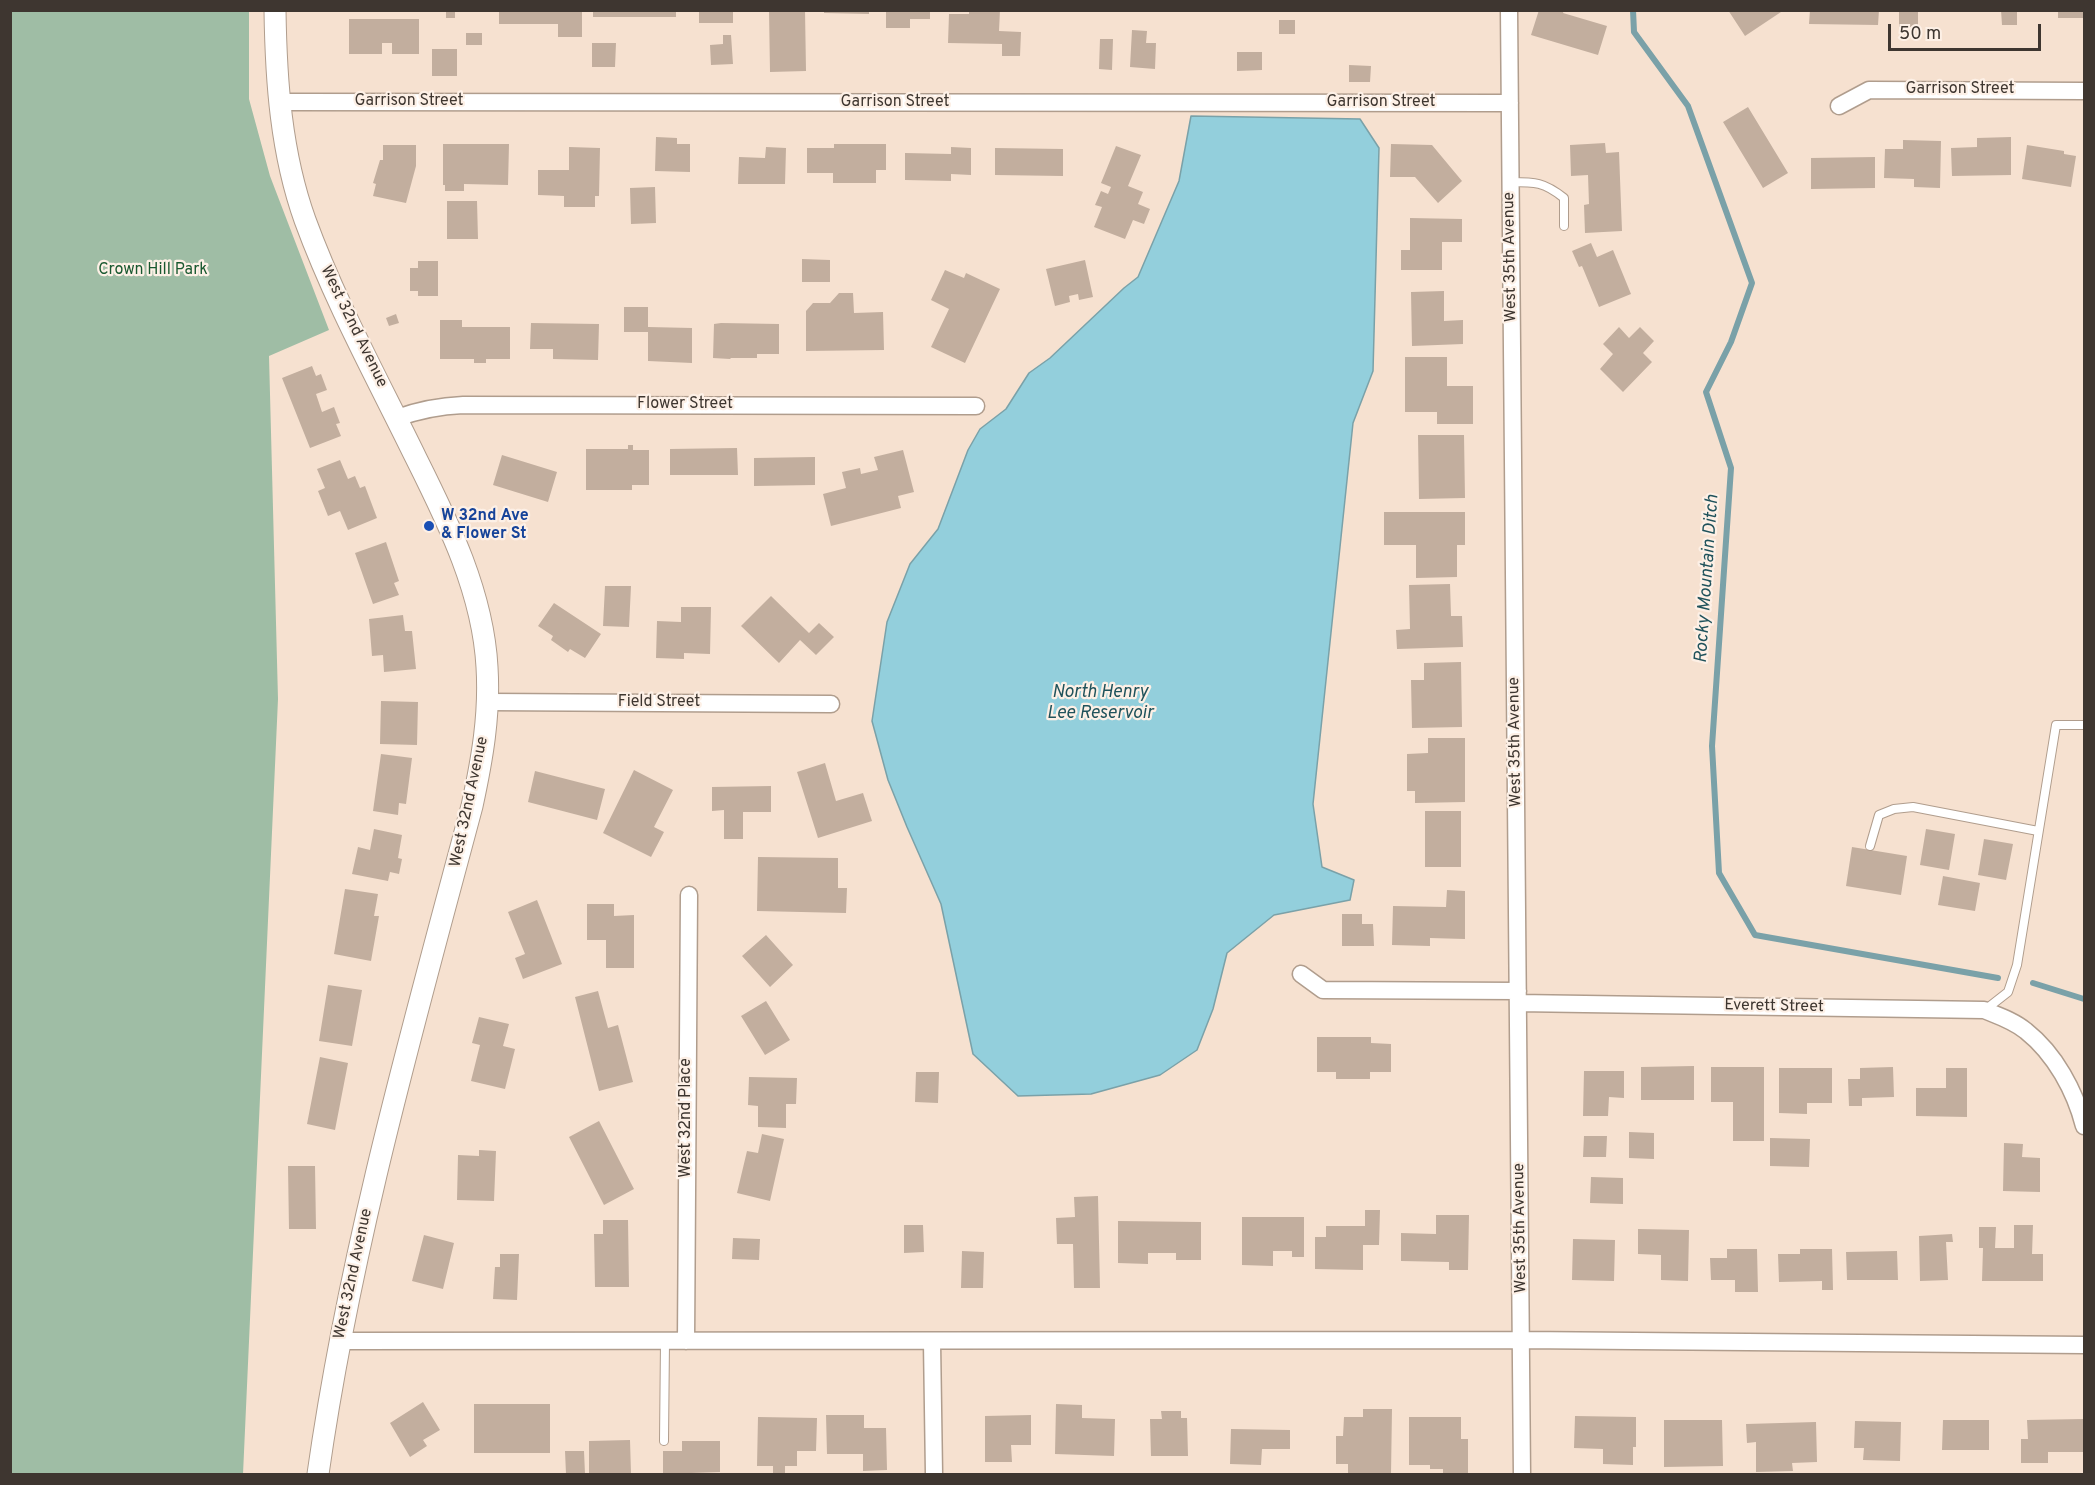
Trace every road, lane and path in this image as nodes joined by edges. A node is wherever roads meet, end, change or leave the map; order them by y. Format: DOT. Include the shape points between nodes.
graph roads {
  1 [pos="275,10"];
  2 [pos="1509,10"];
  3 [pos="2085,91"];
  4 [pos="280,102"];
  5 [pos="1510,103"];
  6 [pos="1839,106"];
  7 [pos="1511,182"];
  8 [pos="1564,226"];
  9 [pos="976,406"];
  10 [pos="397,418"];
  11 [pos="488,702"];
  12 [pos="831,704"];
  13 [pos="2085,725"];
  14 [pos="2038,831"];
  15 [pos="1870,846"];
  16 [pos="689,896"];
  17 [pos="1301,974"];
  18 [pos="1518,997"];
  19 [pos="1984,1011"];
  20 [pos="2085,1126"];
  21 [pos="1522,1340"];
  22 [pos="340,1341"];
  23 [pos="665,1341"];
  24 [pos="686,1341"];
  25 [pos="932,1342"];
  26 [pos="2085,1345"];
  27 [pos="664,1442"];
  28 [pos="318,1474"];
  29 [pos="933,1474"];
  30 [pos="1522,1474"];
  1 -- 4 [label="street, West 32nd Avenue"];
  2 -- 5 [label="street, West 35th Avenue"];
  3 -- 6 [label="street, Garrison Street" via="1869,90"];
  4 -- 5 [label="street, Garrison Street"];
  4 -- 10 [label="street, West 32nd Avenue" via="290,168 304,218"];
  5 -- 7 [label="street, West 35th Avenue"];
  7 -- 8 [label="lane" via="1537,182 1564,198"];
  7 -- 18 [label="street, West 35th Avenue"];
  9 -- 10 [label="street, Flower Street" via="463,405 425,409"];
  10 -- 11 [label="street, West 32nd Avenue" via="442,511 470,583 484,643"];
  11 -- 12 [label="street, Field Street"];
  11 -- 22 [label="street, West 32nd Avenue" via="472,806 382,1151"];
  13 -- 14 [label="lane" via="2056,725"];
  14 -- 15 [label="lane" via="1913,807 1879,814"];
  14 -- 19 [label="lane" via="2017,965 2008,992"];
  16 -- 24 [label="street, West 32nd Place"];
  17 -- 18 [label="street, Everett Street" via="1323,990"];
  18 -- 19 [label="street, Everett Street"];
  18 -- 21 [label="street, West 35th Avenue"];
  19 -- 20 [label="street, Everett Street" via="2025,1030 2046,1050 2072,1093"];
  21 -- 25 [label="street"];
  21 -- 26 [label="street"];
  21 -- 30 [label="street, West 35th Avenue"];
  22 -- 23 [label="street"];
  22 -- 28 [label="street, West 32nd Avenue"];
  23 -- 24 [label="street"];
  23 -- 27 [label="lane"];
  24 -- 25 [label="street"];
  25 -- 29 [label="street"];
}
